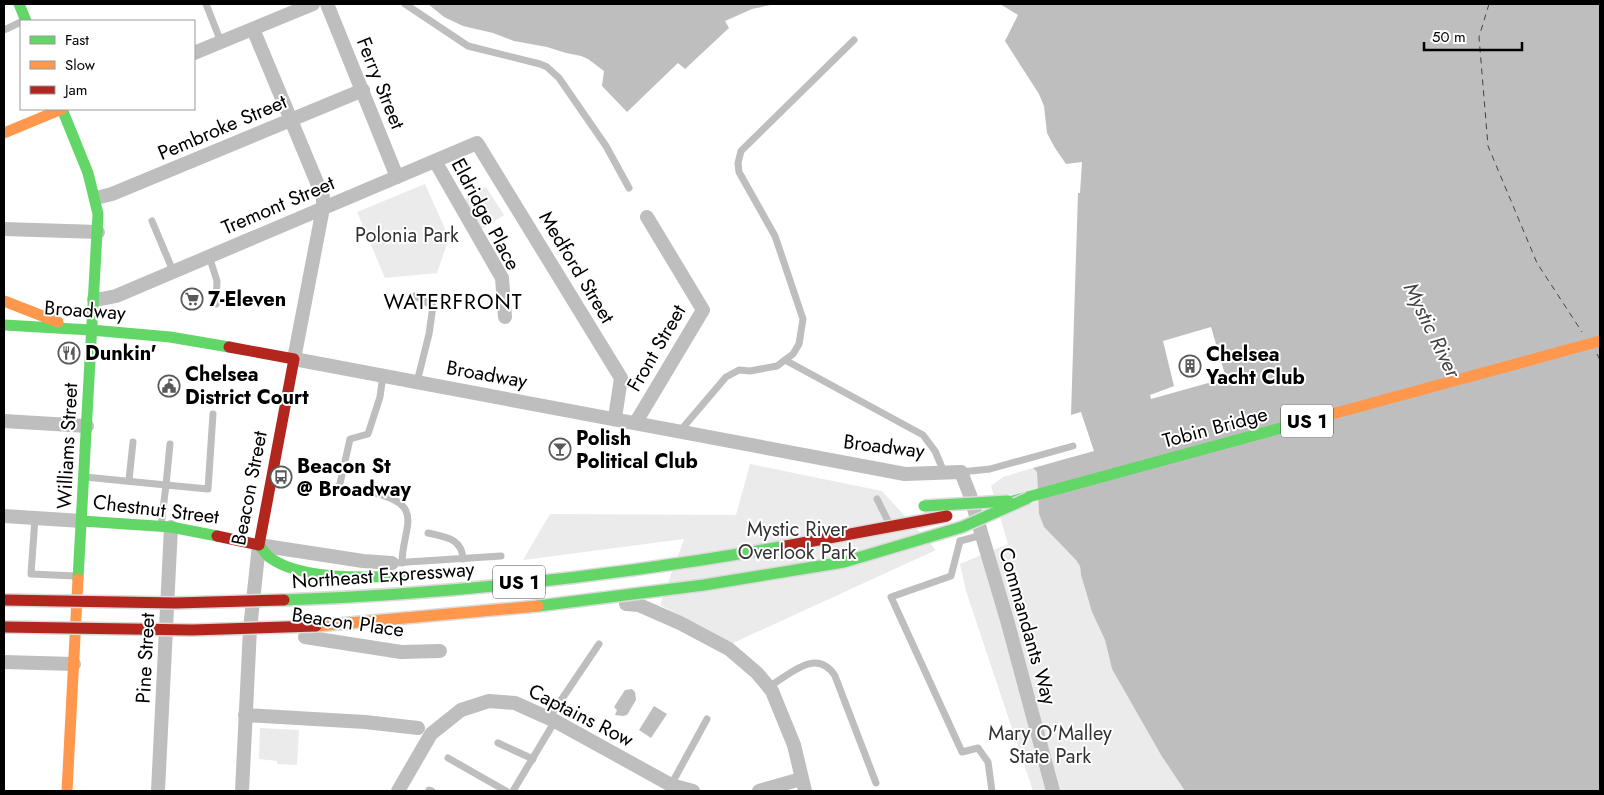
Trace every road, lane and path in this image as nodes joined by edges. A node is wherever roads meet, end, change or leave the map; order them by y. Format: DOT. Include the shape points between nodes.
graph roads {
  1 [pos="19,4"];
  2 [pos="206,4"];
  3 [pos="313,4"];
  4 [pos="327,4"];
  5 [pos="405,4"];
  6 [pos="24,20"];
  7 [pos="20,23"];
  8 [pos="253,29"];
  9 [pos="4,30"];
  10 [pos="854,40"];
  11 [pos="220,42"];
  12 [pos="195,53"];
  13 [pos="363,90"];
  14 [pos="60,110"];
  15 [pos="62,110"];
  16 [pos="290,120"];
  17 [pos="4,133"];
  18 [pos="477,143"];
  19 [pos="435,161"];
  20 [pos="397,177"];
  21 [pos="629,188"];
  22 [pos="96,198"];
  23 [pos="323,208"];
  24 [pos="647,217"];
  25 [pos="152,221"];
  26 [pos="4,229"];
  27 [pos="98,232"];
  28 [pos="209,256"];
  29 [pos="174,271"];
  30 [pos="415,296"];
  31 [pos="94,299"];
  32 [pos="4,301"];
  33 [pos="216,304"];
  34 [pos="505,317"];
  35 [pos="4,325"];
  36 [pos="92,330"];
  37 [pos="1600,341"];
  38 [pos="294,359"];
  39 [pos="785,360"];
  40 [pos="384,376"];
  41 [pos="417,382"];
  42 [pos="213,414"];
  43 [pos="615,418"];
  44 [pos="4,421"];
  45 [pos="636,422"];
  46 [pos="87,426"];
  47 [pos="680,431"];
  48 [pos="133,442"];
  49 [pos="170,444"];
  50 [pos="1073,446"];
  51 [pos="944,472"];
  52 [pos="961,472"];
  53 [pos="84,476"];
  54 [pos="130,480"];
  55 [pos="166,485"];
  56 [pos="339,488"];
  57 [pos="374,493"];
  58 [pos="1028,498"];
  59 [pos="877,499"];
  60 [pos="1013,501"];
  61 [pos="912,508"];
  62 [pos="893,512"];
  63 [pos="874,515"];
  64 [pos="4,516"];
  65 [pos="34,518"];
  66 [pos="82,520"];
  67 [pos="166,527"];
  68 [pos="428,533"];
  69 [pos="900,534"];
  70 [pos="982,535"];
  71 [pos="907,538"];
  72 [pos="259,544"];
  73 [pos="922,545"];
  74 [pos="500,556"];
  75 [pos="463,559"];
  76 [pos="397,563"];
  77 [pos="79,576"];
  78 [pos="404,576"];
  79 [pos="4,600"];
  80 [pos="252,611"];
  81 [pos="4,627"];
  82 [pos="250,629"];
  83 [pos="598,644"];
  84 [pos="440,651"];
  85 [pos="4,662"];
  86 [pos="74,664"];
  87 [pos="769,687"];
  88 [pos="245,715"];
  89 [pos="552,719"];
  90 [pos="707,719"];
  91 [pos="418,728"];
  92 [pos="498,743"];
  93 [pos="448,758"];
  94 [pos="532,759"];
  95 [pos="876,783"];
  96 [pos="671,785"];
  97 [pos="803,785"];
  98 [pos="67,791"];
  99 [pos="158,791"];
  100 [pos="242,791"];
  101 [pos="398,791"];
  102 [pos="506,791"];
  103 [pos="513,791"];
  104 [pos="693,791"];
  105 [pos="759,791"];
  106 [pos="992,791"];
  107 [pos="1053,791"];
  1 -- 6 [label="main road"];
  2 -- 11 [label="lane"];
  3 -- 8 [label="street"];
  4 -- 13 [label="street, Ferry Street"];
  5 -- 21 [label="lane" via="468,46 540,64 554,72 606,146"];
  7 -- 9 [label="lane"];
  8 -- 11 [label="street"];
  8 -- 16 [label="street, Beacon Street"];
  10 -- 39 [label="lane" via="741,151 738,163 739,172 774,236 803,319 799,344"];
  11 -- 12 [label="street"];
  13 -- 16 [label="street, Pembroke Street"];
  13 -- 20 [label="street, Ferry Street"];
  14 -- 17 [label="main road"];
  15 -- 22 [label="main road, Williams Street"];
  16 -- 22 [label="street, Pembroke Street"];
  16 -- 23 [label="street, Beacon Street" via="322,197"];
  18 -- 19 [label="street, Tremont Street"];
  18 -- 43 [label="street, Medford Street" via="621,378"];
  19 -- 20 [label="street, Tremont Street"];
  19 -- 34 [label="street, Eldridge Place" via="502,278"];
  20 -- 23 [label="street, Tremont Street"];
  22 -- 27 [label="main road, Williams Street"];
  23 -- 28 [label="street, Tremont Street"];
  23 -- 38 [label="street, Beacon Street"];
  24 -- 45 [label="street, Front Street" via="703,310"];
  25 -- 29 [label="lane"];
  26 -- 27 [label="street"];
  27 -- 31 [label="main road, Williams Street"];
  28 -- 29 [label="street, Tremont Street"];
  28 -- 33 [label="lane" via="216,281"];
  29 -- 31 [label="street, Tremont Street" via="116,296"];
  30 -- 41 [label="lane" via="433,306"];
  31 -- 36 [label="main road, Williams Street"];
  32 -- 36 [label="main road" via="56,321"];
  35 -- 36 [label="main road, Broadway"];
  36 -- 38 [label="main road, Broadway" via="188,340"];
  36 -- 46 [label="main road, Williams Street"];
  37 -- 58 [label="main road, Tobin Bridge / US 1"];
  37 -- 60 [label="main road, Tobin Bridge / US 1, bridge"];
  38 -- 40 [label="street, Broadway"];
  38 -- 72 [label="main road, Beacon Street"];
  39 -- 47 [label="lane" via="776,366 739,370 726,377"];
  39 -- 51 [label="lane" via="923,435 935,451"];
  40 -- 41 [label="street, Broadway"];
  40 -- 56 [label="lane" via="368,434 350,439"];
  41 -- 43 [label="street, Broadway"];
  42 -- 55 [label="lane" via="208,489"];
  43 -- 45 [label="street, Broadway"];
  44 -- 46 [label="street"];
  45 -- 47 [label="street, Broadway"];
  46 -- 53 [label="main road, Williams Street"];
  47 -- 51 [label="street, Broadway" via="905,474"];
  48 -- 54 [label="lane"];
  49 -- 55 [label="lane"];
  50 -- 52 [label="lane" via="990,469"];
  51 -- 52 [label="street, Broadway"];
  52 -- 70 [label="street, Commandants Way"];
  53 -- 54 [label="lane"];
  53 -- 66 [label="main road, Williams Street"];
  54 -- 55 [label="lane"];
  55 -- 67 [label="lane"];
  57 -- 76 [label="lane" via="393,498 408,518 409,526"];
  58 -- 79 [label="main road, Northeast Expressway / US 1, bridge" via="932,520 785,547 636,569 465,588 196,603"];
  58 -- 81 [label="main road, bridge" via="962,527 844,562 627,596 332,626 184,630"];
  59 -- 69 [label="lane" via="893,530"];
  60 -- 61 [label="main road, bridge"];
  60 -- 79 [label="main road, Northeast Expressway / US 1, bridge" via="889,528 764,550 623,571 438,591 292,601 196,603"];
  62 -- 63 [label="main road"];
  64 -- 65 [label="street, Chestnut Street"];
  65 -- 66 [label="street, Chestnut Street"];
  65 -- 77 [label="lane" via="31,574"];
  66 -- 67 [label="main road, Chestnut Street"];
  66 -- 77 [label="main road, Williams Street"];
  67 -- 72 [label="main road, Chestnut Street"];
  67 -- 99 [label="street, Pine Street"];
  68 -- 75 [label="lane" via="457,542"];
  70 -- 106 [label="lane" via="956,542 951,576 890,597 962,752 978,748 988,762"];
  70 -- 107 [label="street, Commandants Way"];
  71 -- 73 [label="lane"];
  72 -- 76 [label="street, Chestnut Street" via="363,561"];
  72 -- 78 [label="main road" via="274,561 312,572 349,577"];
  72 -- 80 [label="street, Beacon Street"];
  74 -- 75 [label="lane"];
  75 -- 76 [label="lane"];
  77 -- 86 [label="main road, Williams Street"];
  80 -- 82 [label="street, Beacon Street"];
  80 -- 87 [label="street" via="558,599 639,605 680,622 729,649"];
  82 -- 84 [label="street, Beacon Place" via="401,652"];
  82 -- 88 [label="street, Beacon Street"];
  83 -- 89 [label="lane"];
  85 -- 86 [label="street"];
  86 -- 98 [label="main road, Williams Street"];
  87 -- 95 [label="lane" via="807,664 819,662 830,667"];
  87 -- 97 [label="street" via="794,745"];
  88 -- 91 [label="street"];
  88 -- 100 [label="street, Beacon Street"];
  89 -- 94 [label="lane"];
  89 -- 96 [label="street, Captains Row"];
  89 -- 101 [label="street, Captains Row" via="515,703 489,701 461,710 431,734"];
  90 -- 96 [label="lane"];
  92 -- 94 [label="lane"];
  93 -- 102 [label="lane"];
  94 -- 103 [label="lane"];
  96 -- 104 [label="street, Captains Row"];
  97 -- 105 [label="street"];
}
